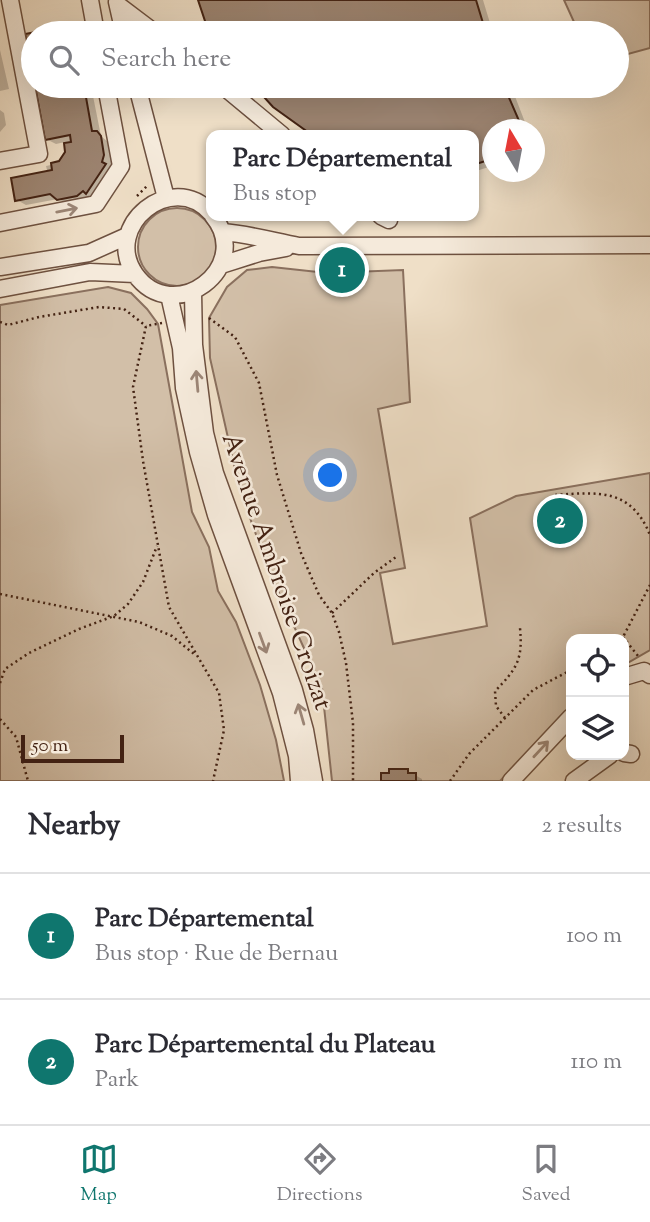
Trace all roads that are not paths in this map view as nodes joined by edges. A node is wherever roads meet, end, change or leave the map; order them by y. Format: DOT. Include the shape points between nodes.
graph roads {
  1 [pos="10,0"];
  2 [pos="90,0"];
  3 [pos="117,2"];
  4 [pos="94,21"];
  5 [pos="121,21"];
  6 [pos="140,21"];
  7 [pos="21,58"];
  8 [pos="28,98"];
  9 [pos="108,98"];
  10 [pos="140,98"];
  11 [pos="237,98"];
  12 [pos="276,130"];
  13 [pos="0,161"];
  14 [pos="166,198"];
  15 [pos="206,210"];
  16 [pos="216,221"];
  17 [pos="0,223"];
  18 [pos="223,232"];
  19 [pos="127,236"];
  20 [pos="650,245"];
  21 [pos="299,246"];
  22 [pos="221,265"];
  23 [pos="0,267"];
  24 [pos="135,274"];
  25 [pos="0,289"];
  26 [pos="193,292"];
  27 [pos="169,295"];
  28 [pos="648,669"];
  29 [pos="629,675"];
  30 [pos="566,722"];
  31 [pos="603,760"];
  32 [pos="299,781"];
  33 [pos="314,781"];
  34 [pos="511,781"];
  35 [pos="574,781"];
  1 -- 7 [label="street"];
  2 -- 4 [label="street"];
  3 -- 5 [label="street"];
  3 -- 6 [label="street"];
  8 -- 13 [label="street" via="39,154"];
  17 -- 9 [label="street, one-way" via="96,204 121,166"];
  10 -- 14 [label="street"];
  11 -- 12 [label="street"];
  14 -- 15 [label="street" via="194,201"];
  14 -- 19 [label="street" via="141,212"];
  16 -- 18 [label="street"];
  18 -- 21 [label="street"];
  18 -- 22 [label="street"];
  19 -- 23 [label="street" via="89,253"];
  19 -- 24 [label="street" via="126,250"];
  20 -- 21 [label="street"];
  21 -- 22 [label="street"];
  22 -- 26 [label="street"];
  24 -- 25 [label="street" via="90,272"];
  24 -- 27 [label="street" via="144,284"];
  26 -- 27 [label="street"];
  33 -- 26 [label="street, Avenue Ambroise Croizat, one-way" via="294,690 215,473 205,433"];
  27 -- 32 [label="street, Avenue Ambroise Croizat, one-way" via="198,452 281,693"];
  28 -- 29 [label="street"];
  34 -- 30 [label="street, one-way"];
  31 -- 35 [label="street"];
}
